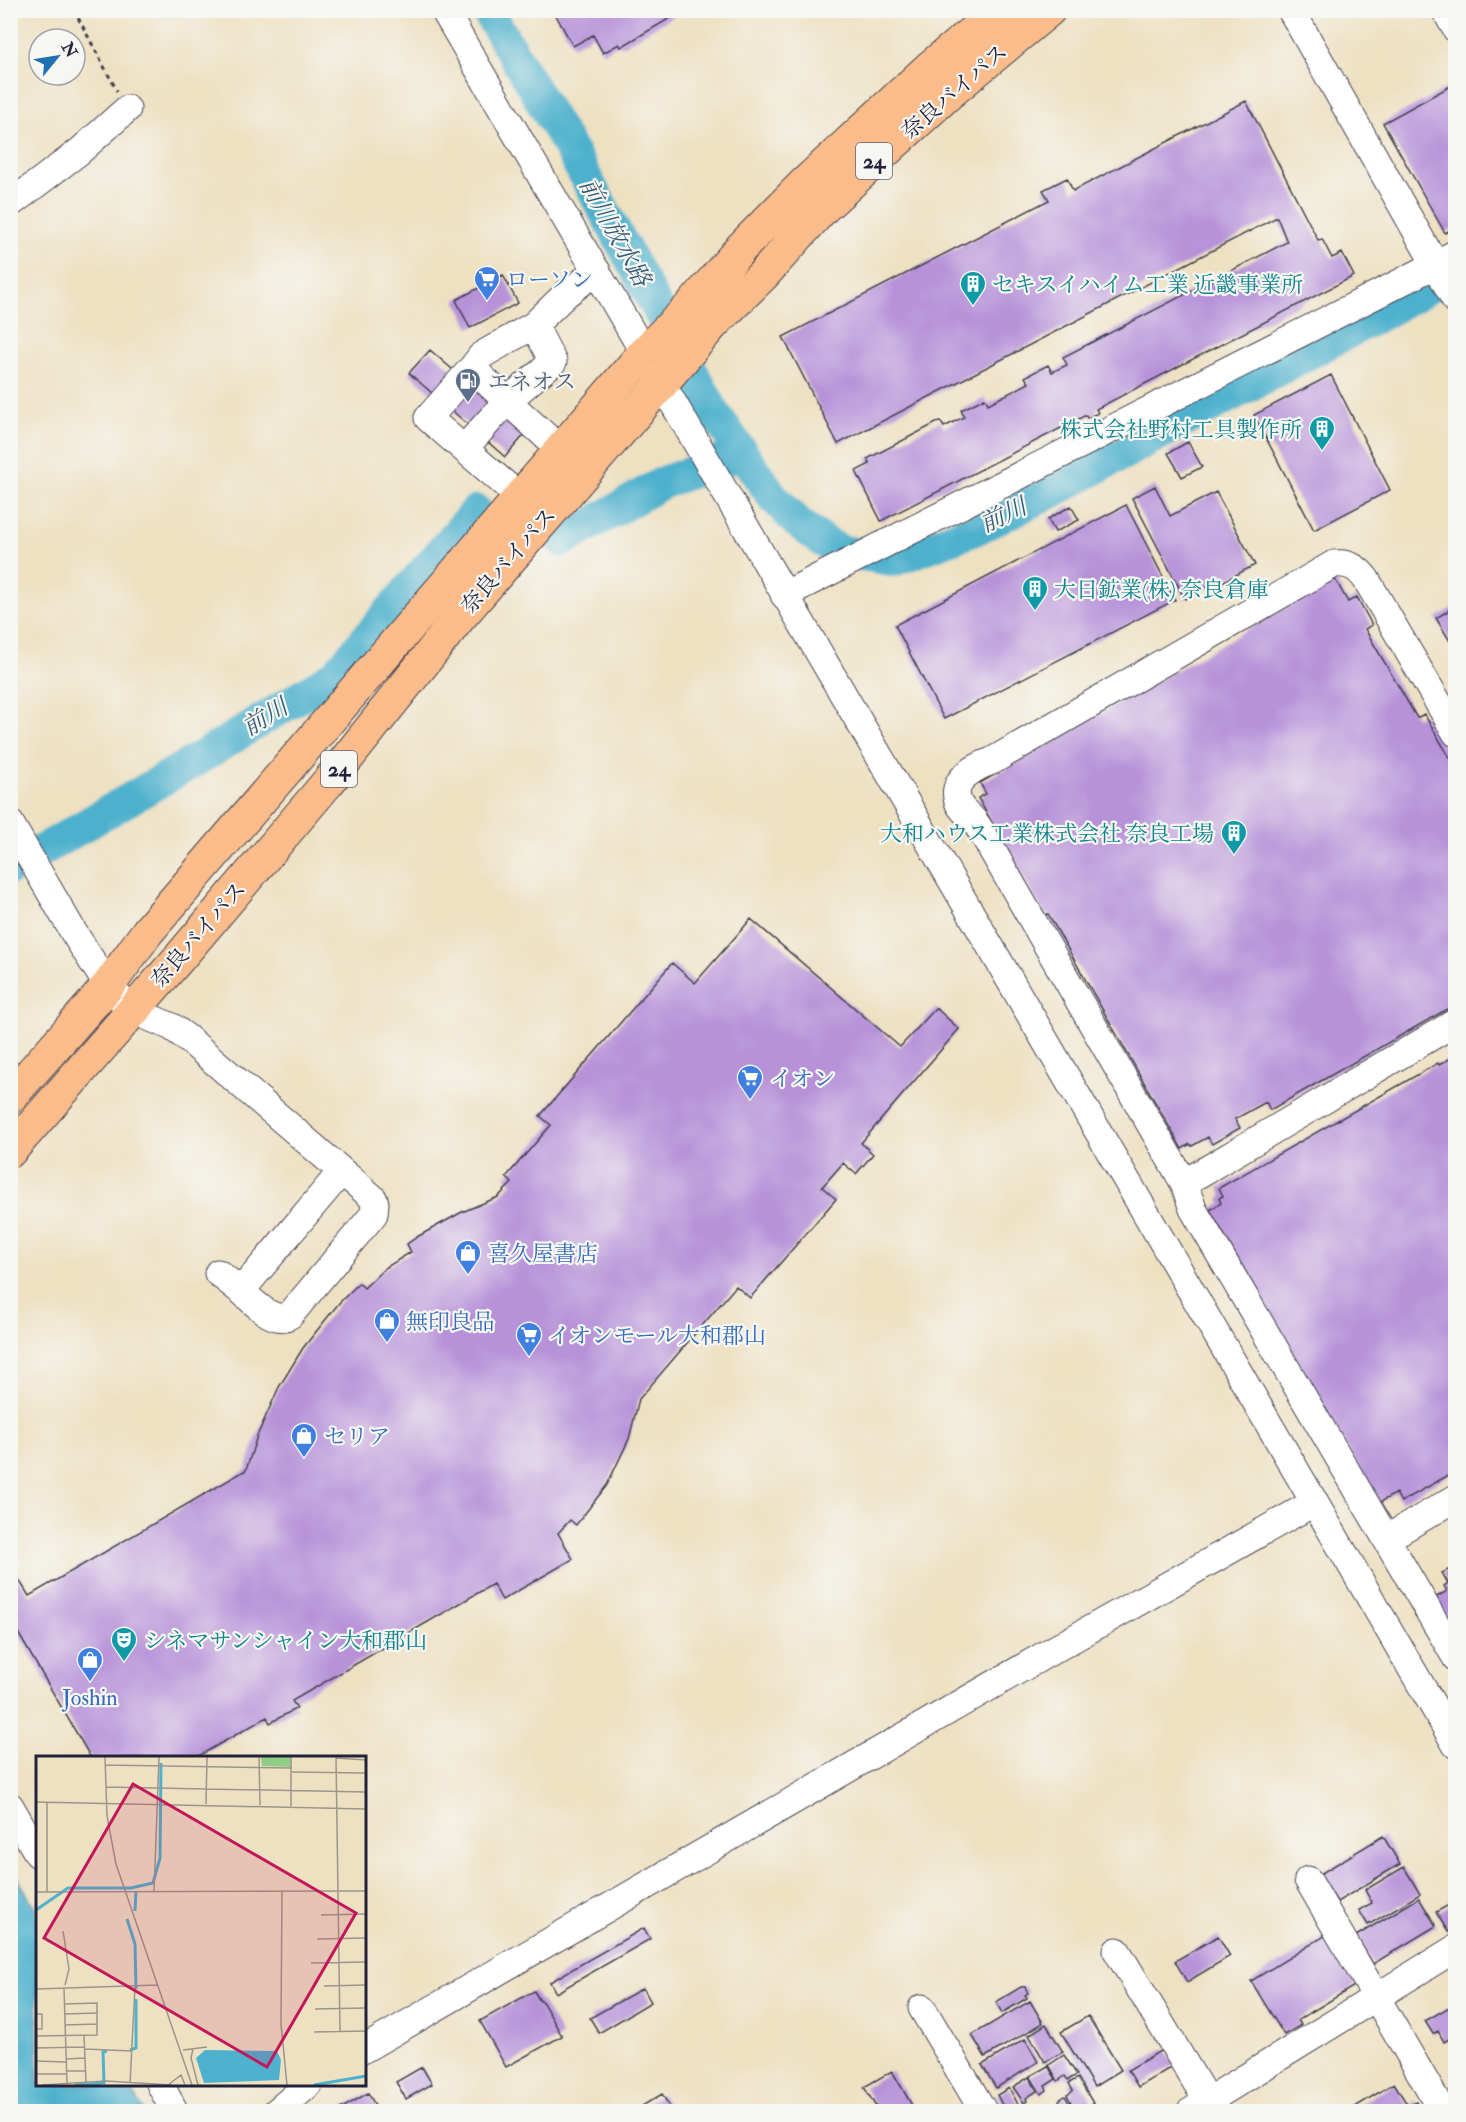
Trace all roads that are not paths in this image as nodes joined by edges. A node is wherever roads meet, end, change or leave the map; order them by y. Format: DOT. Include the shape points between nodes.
graph roads {
  1 [pos="444,10"];
  2 [pos="999,10"];
  3 [pos="1049,10"];
  4 [pos="1291,10"];
  5 [pos="1445,10"];
  6 [pos="1455,29"];
  7 [pos="127,109"];
  8 [pos="10,204"];
  9 [pos="1445,258"];
  10 [pos="597,271"];
  11 [pos="1455,300"];
  12 [pos="703,314"];
  13 [pos="534,325"];
  14 [pos="653,344"];
  15 [pos="472,368"];
  16 [pos="670,373"];
  17 [pos="507,401"];
  18 [pos="464,449"];
  19 [pos="561,450"];
  20 [pos="520,497"];
  21 [pos="784,595"];
  22 [pos="1455,733"];
  23 [pos="10,823"];
  24 [pos="24,857"];
  25 [pos="108,986"];
  26 [pos="132,1010"];
  27 [pos="1455,1022"];
  28 [pos="10,1097"];
  29 [pos="10,1150"];
  30 [pos="341,1172"];
  31 [pos="1184,1183"];
  32 [pos="218,1273"];
  33 [pos="241,1291"];
  34 [pos="1455,1498"];
  35 [pos="1315,1502"];
  36 [pos="1386,1539"];
  37 [pos="1455,1658"];
  38 [pos="1455,1745"];
  39 [pos="10,1806"];
  40 [pos="36,1851"];
  41 [pos="1308,1880"];
  42 [pos="1455,1948"];
  43 [pos="1117,1951"];
  44 [pos="1375,1996"];
  45 [pos="922,2008"];
  46 [pos="366,2048"];
  47 [pos="161,2086"];
  48 [pos="308,2086"];
  49 [pos="1204,2108"];
  50 [pos="175,2112"];
  51 [pos="276,2112"];
  52 [pos="984,2112"];
  53 [pos="1443,2112"];
  1 -- 10 [label="street"];
  2 -- 12 [label="highway, 奈良バイパス / 24" via="929,68 741,248"];
  3 -- 12 [label="highway, 奈良バイパス / 24" via="948,94 823,208 763,275"];
  4 -- 9 [label="street"];
  5 -- 6 [label="street"];
  7 -- 8 [label="street" via="80,152"];
  9 -- 11 [label="street"];
  9 -- 21 [label="street"];
  10 -- 13 [label="street"];
  10 -- 14 [label="street"];
  12 -- 14 [label="highway, 奈良バイパス / 24"];
  12 -- 16 [label="highway, 奈良バイパス / 24"];
  13 -- 15 [label="street" via="482,355"];
  13 -- 17 [label="street" via="553,362"];
  14 -- 16 [label="street"];
  14 -- 19 [label="highway, 奈良バイパス / 24"];
  15 -- 17 [label="street"];
  15 -- 18 [label="street" via="428,418"];
  16 -- 21 [label="street"];
  16 -- 26 [label="highway, 奈良バイパス / 24" via="459,618 329,781"];
  17 -- 18 [label="street"];
  17 -- 19 [label="street"];
  18 -- 20 [label="street"];
  19 -- 20 [label="highway, 奈良バイパス / 24"];
  20 -- 25 [label="highway, 奈良バイパス / 24" via="148,931"];
  21 -- 35 [label="street"];
  22 -- 31 [label="street" via="1366,579 1354,567 1341,563 1318,572 964,776 958,789 959,804 992,850"];
  23 -- 24 [label="street"];
  24 -- 25 [label="street"];
  25 -- 26 [label="street"];
  25 -- 28 [label="highway, 奈良バイパス / 24"];
  26 -- 29 [label="highway, 奈良バイパス / 24"];
  26 -- 30 [label="street" via="187,1038"];
  27 -- 31 [label="street"];
  30 -- 33 [label="street"];
  30 -- 33 [label="street" via="373,1198 374,1214 290,1315 274,1317"];
  31 -- 36 [label="street" via="1193,1209"];
  32 -- 33 [label="street"];
  34 -- 36 [label="street"];
  35 -- 38 [label="street"];
  35 -- 46 [label="street"];
  36 -- 37 [label="street"];
  39 -- 40 [label="street"];
  41 -- 44 [label="street"];
  42 -- 44 [label="street"];
  43 -- 49 [label="street"];
  44 -- 49 [label="street"];
  44 -- 53 [label="street"];
  45 -- 52 [label="street"];
  47 -- 50 [label="street"];
  48 -- 51 [label="street"];
}
